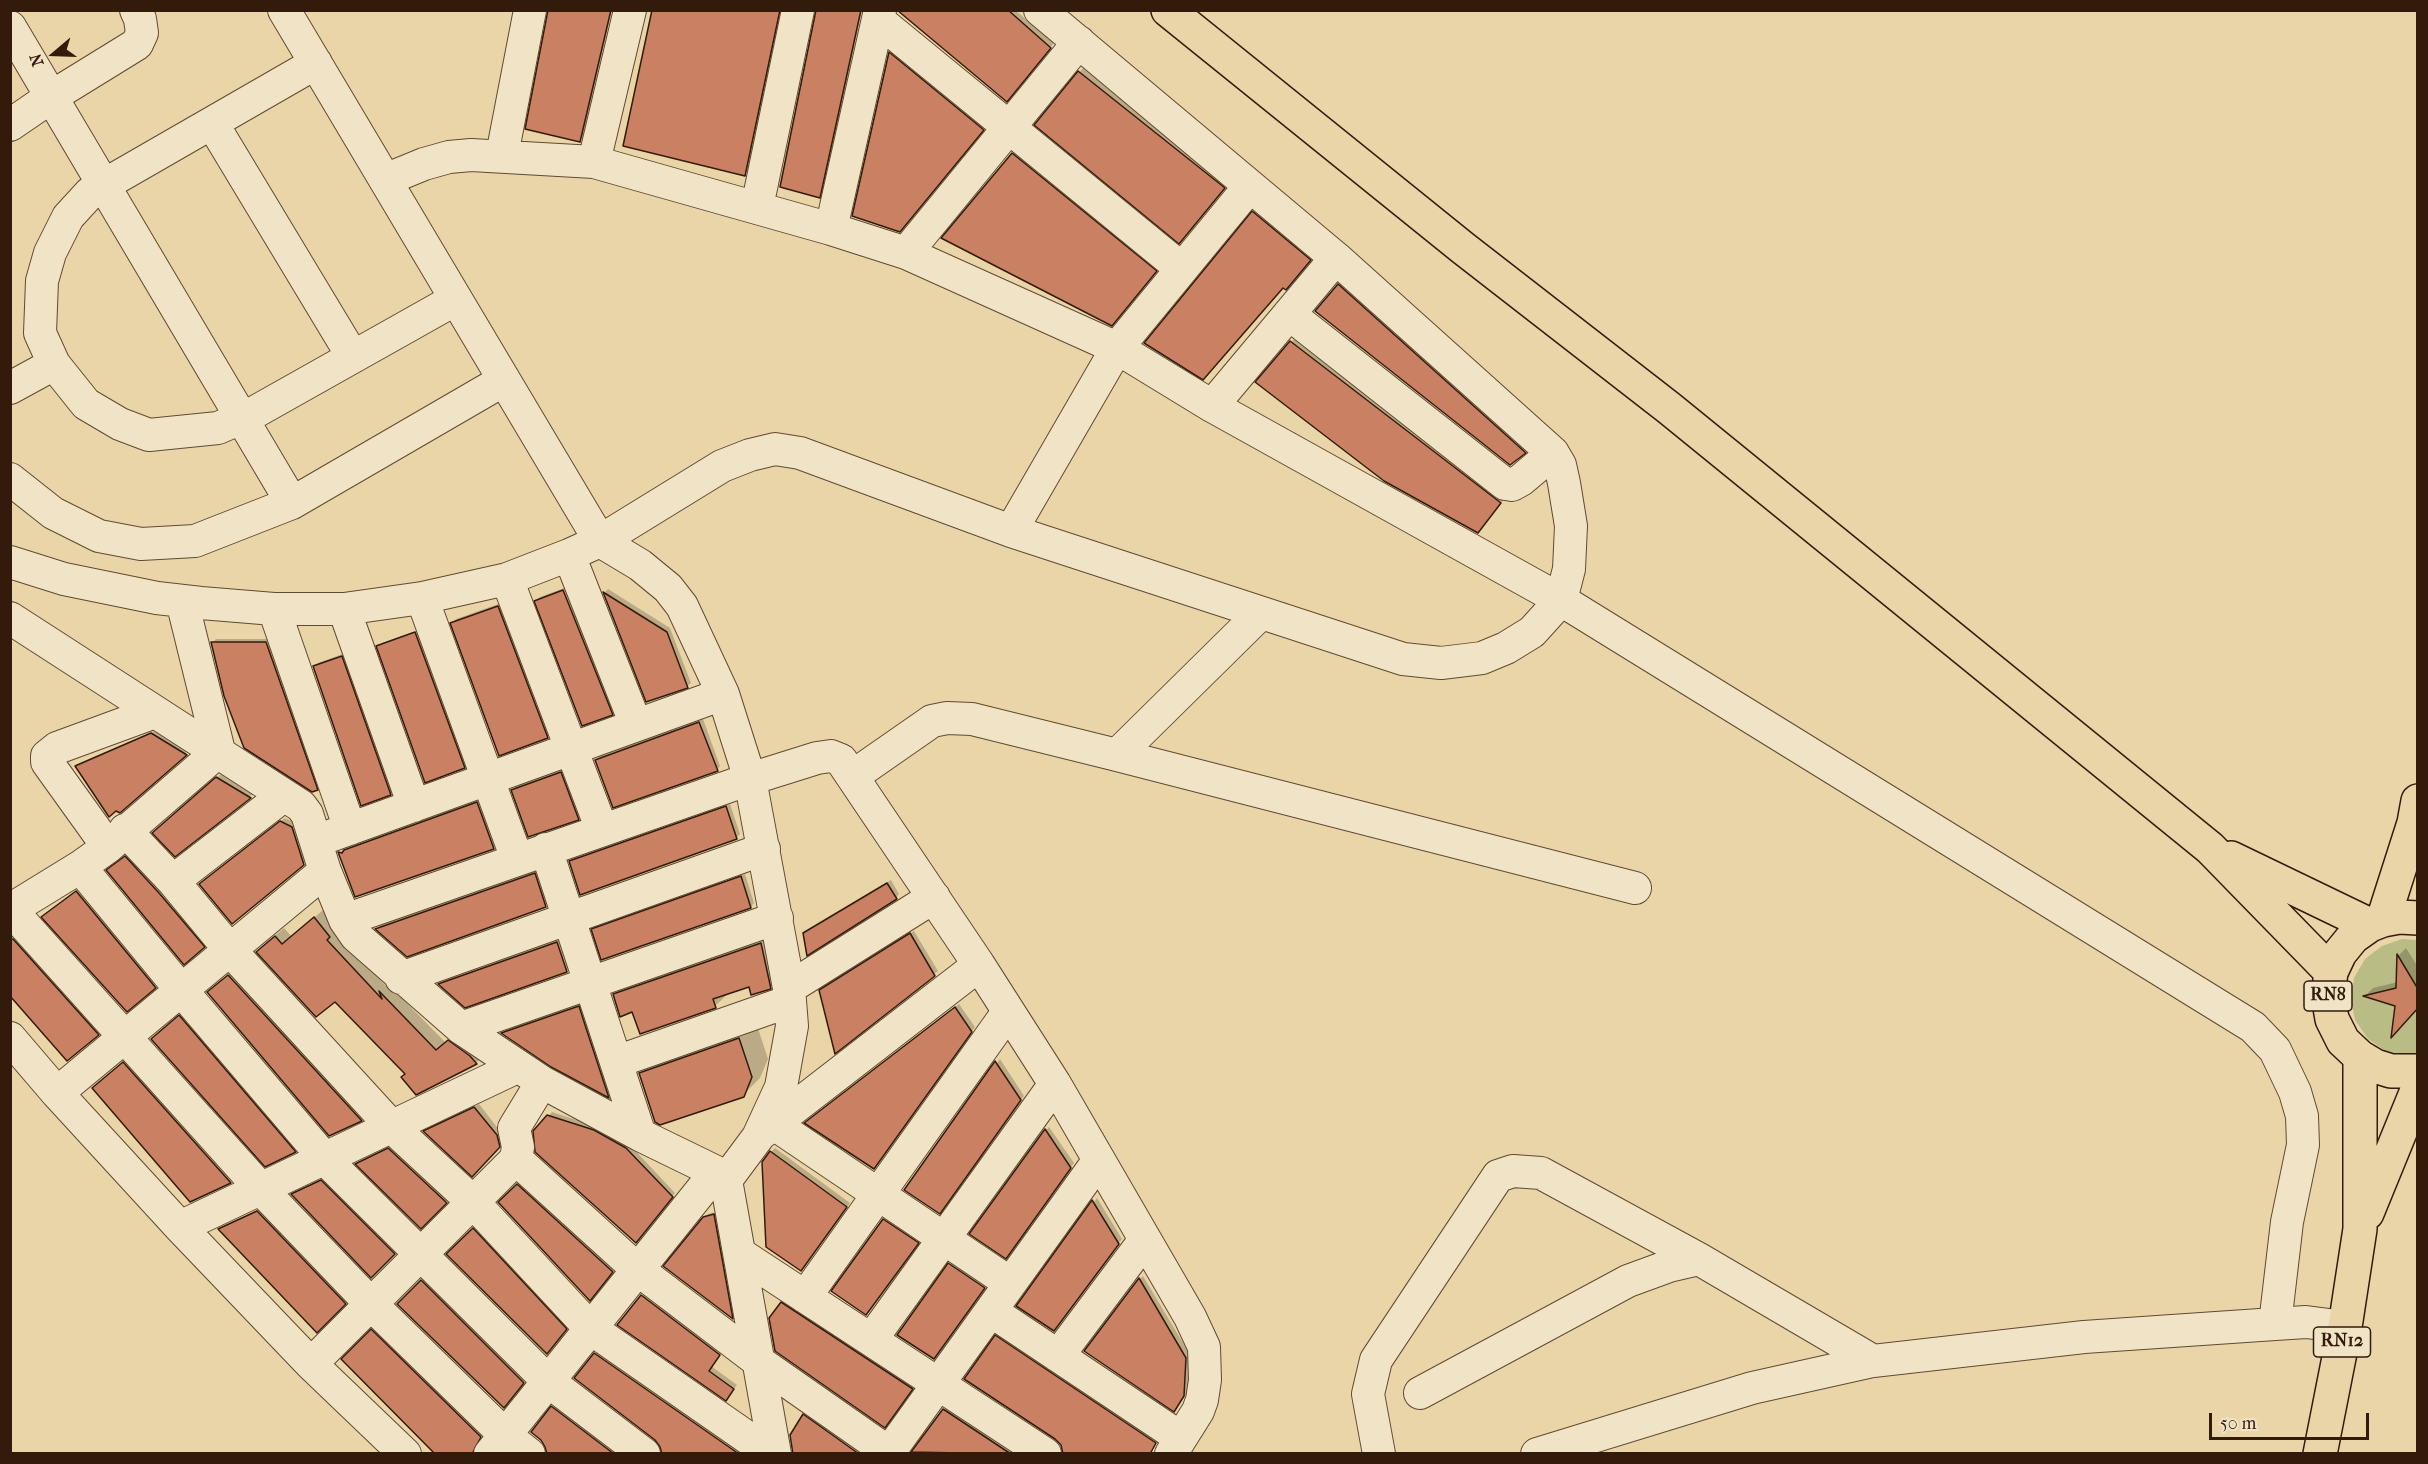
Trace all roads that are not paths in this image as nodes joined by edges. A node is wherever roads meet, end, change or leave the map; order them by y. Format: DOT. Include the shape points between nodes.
graph roads {
  1 [pos="135,10"];
  2 [pos="284,10"];
  3 [pos="530,10"];
  4 [pos="630,10"];
  5 [pos="798,10"];
  6 [pos="1040,10"];
  7 [pos="1168,10"];
  8 [pos="879,15"];
  9 [pos="10,27"];
  10 [pos="1079,42"];
  11 [pos="316,63"];
  12 [pos="51,96"];
  13 [pos="212,123"];
  14 [pos="10,125"];
  15 [pos="1009,127"];
  16 [pos="502,155"];
  17 [pos="594,162"];
  18 [pos="385,180"];
  19 [pos="104,185"];
  20 [pos="1250,186"];
  21 [pos="758,207"];
  22 [pos="831,229"];
  23 [pos="906,253"];
  24 [pos="1336,258"];
  25 [pos="1182,268"];
  26 [pos="456,299"];
  27 [pos="1289,314"];
  28 [pos="1117,348"];
  29 [pos="353,357"];
  30 [pos="54,364"];
  31 [pos="504,380"];
  32 [pos="10,388"];
  33 [pos="1212,406"];
  34 [pos="241,418"];
  35 [pos="1553,453"];
  36 [pos="10,479"];
  37 [pos="292,503"];
  38 [pos="1011,531"];
  39 [pos="600,541"];
  40 [pos="569,555"];
  41 [pos="10,562"];
  42 [pos="507,579"];
  43 [pos="422,598"];
  44 [pos="1561,600"];
  45 [pos="182,601"];
  46 [pos="274,609"];
  47 [pos="344,609"];
  48 [pos="1261,613"];
  49 [pos="10,618"];
  50 [pos="723,694"];
  51 [pos="155,712"];
  52 [pos="636,725"];
  53 [pos="571,749"];
  54 [pos="219,751"];
  55 [pos="1117,755"];
  56 [pos="853,776"];
  57 [pos="488,779"];
  58 [pos="750,779"];
  59 [pos="283,796"];
  60 [pos="2418,801"];
  61 [pos="414,806"];
  62 [pos="350,829"];
  63 [pos="602,830"];
  64 [pos="116,838"];
  65 [pos="316,841"];
  66 [pos="2210,848"];
  67 [pos="546,849"];
  68 [pos="764,849"];
  69 [pos="517,860"];
  70 [pos="81,867"];
  71 [pos="325,871"];
  72 [pos="173,881"];
  73 [pos="1635,888"];
  74 [pos="934,897"];
  75 [pos="11,910"];
  76 [pos="569,918"];
  77 [pos="777,918"];
  78 [pos="2418,918"];
  79 [pos="345,920"];
  80 [pos="2376,923"];
  81 [pos="230,950"];
  82 [pos="979,965"];
  83 [pos="2331,972"];
  84 [pos="401,978"];
  85 [pos="590,983"];
  86 [pos="182,991"];
  87 [pos="790,994"];
  88 [pos="1008,1012"];
  89 [pos="461,1028"];
  90 [pos="10,1038"];
  91 [pos="125,1038"];
  92 [pos="2360,1057"];
  93 [pos="616,1062"];
  94 [pos="2418,1071"];
  95 [pos="530,1074"];
  96 [pos="1055,1084"];
  97 [pos="2418,1088"];
  98 [pos="57,1093"];
  99 [pos="393,1127"];
  100 [pos="766,1130"];
  101 [pos="640,1135"];
  102 [pos="325,1159"];
  103 [pos="516,1159"];
  104 [pos="1099,1160"];
  105 [pos="721,1176"];
  106 [pos="261,1189"];
  107 [pos="878,1195"];
  108 [pos="474,1203"];
  109 [pos="180,1227"];
  110 [pos="2360,1229"];
  111 [pos="944,1239"];
  112 [pos="1144,1240"];
  113 [pos="740,1254"];
  114 [pos="422,1255"];
  115 [pos="1699,1259"];
  116 [pos="638,1269"];
  117 [pos="1010,1283"];
  118 [pos="806,1297"];
  119 [pos="372,1305"];
  120 [pos="991,1311"];
  121 [pos="2276,1323"];
  122 [pos="2344,1327"];
  123 [pos="590,1328"];
  124 [pos="871,1340"];
  125 [pos="1058,1356"];
  126 [pos="758,1361"];
  127 [pos="1873,1361"];
  128 [pos="311,1364"];
  129 [pos="548,1381"];
  130 [pos="938,1384"];
  131 [pos="1420,1394"];
  132 [pos="1176,1446"];
  133 [pos="508,1447"];
  134 [pos="889,1453"];
  135 [pos="405,1454"];
  136 [pos="644,1454"];
  137 [pos="773,1454"];
  138 [pos="1045,1454"];
  139 [pos="1379,1454"];
  140 [pos="1538,1454"];
  141 [pos="2320,1454"];
  1 -- 12 [label="street" via="142,33 137,44"];
  2 -- 11 [label="street"];
  3 -- 16 [label="street"];
  4 -- 17 [label="street"];
  5 -- 21 [label="street"];
  6 -- 10 [label="street"];
  7 -- 66 [label="main road" via="1669,408"];
  8 -- 15 [label="street"];
  8 -- 22 [label="street"];
  9 -- 12 [label="street"];
  10 -- 15 [label="street"];
  10 -- 20 [label="street"];
  11 -- 13 [label="street"];
  11 -- 18 [label="street"];
  12 -- 14 [label="street"];
  12 -- 19 [label="street"];
  13 -- 19 [label="street"];
  13 -- 29 [label="street"];
  15 -- 23 [label="street"];
  15 -- 25 [label="street"];
  16 -- 17 [label="street"];
  16 -- 18 [label="street" via="448,157"];
  17 -- 21 [label="street"];
  18 -- 26 [label="street"];
  19 -- 30 [label="street" via="90,193 68,217 50,253 42,281 40,333"];
  19 -- 34 [label="street"];
  20 -- 24 [label="street"];
  20 -- 25 [label="street"];
  21 -- 22 [label="street"];
  22 -- 23 [label="street"];
  23 -- 28 [label="street"];
  24 -- 27 [label="street"];
  24 -- 35 [label="street"];
  25 -- 28 [label="street"];
  26 -- 29 [label="street"];
  26 -- 31 [label="street"];
  27 -- 33 [label="street"];
  27 -- 35 [label="street" via="1505,484 1521,480"];
  28 -- 33 [label="street"];
  28 -- 38 [label="street"];
  29 -- 34 [label="street"];
  30 -- 32 [label="street"];
  30 -- 34 [label="street" via="86,404 149,435 218,428"];
  31 -- 37 [label="street"];
  31 -- 39 [label="street"];
  33 -- 44 [label="street"];
  34 -- 37 [label="street"];
  35 -- 44 [label="street" via="1560,465 1571,526 1569,569"];
  36 -- 37 [label="street" via="53,513 99,536 141,544 195,541"];
  38 -- 39 [label="street" via="800,453 775,449 722,466"];
  38 -- 48 [label="street"];
  39 -- 40 [label="street"];
  39 -- 50 [label="street" via="640,565 668,588 682,606"];
  40 -- 42 [label="street"];
  40 -- 52 [label="street"];
  41 -- 45 [label="street" via="64,579"];
  42 -- 43 [label="street"];
  42 -- 53 [label="street"];
  43 -- 47 [label="street"];
  43 -- 57 [label="street"];
  44 -- 48 [label="street" via="1518,642 1482,658 1441,663 1403,659"];
  44 -- 121 [label="street" via="2253,1027 2275,1050 2302,1116 2303,1146 2287,1222"];
  45 -- 46 [label="street"];
  45 -- 54 [label="street"];
  46 -- 47 [label="street"];
  46 -- 62 [label="street"];
  47 -- 61 [label="street"];
  48 -- 55 [label="street"];
  49 -- 51 [label="street"];
  50 -- 52 [label="street"];
  50 -- 58 [label="street"];
  51 -- 54 [label="street"];
  51 -- 64 [label="street" via="57,748 47,756 47,762"];
  52 -- 53 [label="street"];
  53 -- 57 [label="street"];
  53 -- 63 [label="street"];
  54 -- 59 [label="street"];
  54 -- 64 [label="street"];
  55 -- 56 [label="street" via="972,719 947,718 932,722"];
  55 -- 73 [label="street"];
  56 -- 58 [label="street" via="841,760 831,756"];
  56 -- 74 [label="street"];
  57 -- 61 [label="street"];
  57 -- 69 [label="street"];
  58 -- 63 [label="street"];
  58 -- 68 [label="street"];
  59 -- 65 [label="street" via="302,806"];
  59 -- 72 [label="street"];
  60 -- 80 [label="main road" via="2414,823"];
  61 -- 62 [label="street"];
  62 -- 65 [label="street"];
  63 -- 67 [label="street"];
  64 -- 70 [label="street"];
  64 -- 72 [label="street"];
  65 -- 71 [label="street"];
  66 -- 80 [label="main road"];
  66 -- 83 [label="main road"];
  67 -- 69 [label="street"];
  67 -- 76 [label="street"];
  68 -- 76 [label="street"];
  68 -- 77 [label="street"];
  69 -- 79 [label="street"];
  70 -- 75 [label="street"];
  70 -- 86 [label="street"];
  71 -- 79 [label="street"];
  71 -- 81 [label="street"];
  72 -- 81 [label="street"];
  74 -- 82 [label="street"];
  74 -- 87 [label="street"];
  75 -- 91 [label="street"];
  76 -- 84 [label="street"];
  76 -- 85 [label="street"];
  77 -- 85 [label="street"];
  77 -- 87 [label="street"];
  78 -- 80 [label="main road" via="2399,917"];
  79 -- 84 [label="street" via="356,936"];
  80 -- 83 [label="main road, RN8" via="2353,937"];
  81 -- 86 [label="street"];
  81 -- 99 [label="street"];
  82 -- 88 [label="street"];
  82 -- 100 [label="street"];
  83 -- 92 [label="main road, RN8" via="2328,996 2332,1019 2343,1041"];
  84 -- 89 [label="street"];
  85 -- 89 [label="street"];
  85 -- 93 [label="street"];
  86 -- 91 [label="street"];
  86 -- 102 [label="street"];
  87 -- 93 [label="street"];
  87 -- 100 [label="street" via="792,1026 781,1087"];
  88 -- 96 [label="street"];
  88 -- 107 [label="street"];
  89 -- 95 [label="street"];
  90 -- 98 [label="street"];
  91 -- 98 [label="street"];
  91 -- 106 [label="street"];
  92 -- 94 [label="main road, RN8" via="2391,1071"];
  92 -- 110 [label="main road, RN12"];
  93 -- 101 [label="street"];
  95 -- 99 [label="street"];
  95 -- 101 [label="street"];
  95 -- 103 [label="street" via="514,1128"];
  96 -- 104 [label="street"];
  96 -- 111 [label="street"];
  97 -- 110 [label="main road, RN12"];
  98 -- 109 [label="street"];
  99 -- 102 [label="street"];
  99 -- 108 [label="street"];
  100 -- 105 [label="street"];
  100 -- 107 [label="street"];
  101 -- 105 [label="street"];
  102 -- 106 [label="street"];
  102 -- 114 [label="street"];
  103 -- 108 [label="street"];
  103 -- 116 [label="street"];
  104 -- 112 [label="street"];
  104 -- 117 [label="street"];
  105 -- 113 [label="street"];
  105 -- 116 [label="street"];
  106 -- 109 [label="street"];
  106 -- 119 [label="street"];
  107 -- 111 [label="street"];
  107 -- 118 [label="street"];
  108 -- 114 [label="street"];
  108 -- 123 [label="street"];
  109 -- 128 [label="street"];
  110 -- 122 [label="main road, RN12"];
  111 -- 117 [label="street"];
  111 -- 124 [label="street"];
  112 -- 125 [label="street"];
  112 -- 132 [label="street" via="1204,1347 1202,1400"];
  113 -- 118 [label="street"];
  113 -- 126 [label="street"];
  114 -- 119 [label="street"];
  114 -- 129 [label="street"];
  115 -- 127 [label="street"];
  115 -- 131 [label="street" via="1618,1286"];
  115 -- 139 [label="street" via="1541,1173 1513,1171 1498,1176 1376,1360 1368,1394"];
  116 -- 123 [label="street"];
  116 -- 126 [label="street"];
  117 -- 120 [label="street"];
  118 -- 124 [label="street"];
  119 -- 128 [label="street"];
  119 -- 133 [label="street"];
  120 -- 125 [label="street"];
  120 -- 130 [label="street"];
  121 -- 122 [label="street"];
  121 -- 127 [label="street" via="2084,1337"];
  122 -- 141 [label="main road, RN12"];
  123 -- 129 [label="street"];
  123 -- 137 [label="street"];
  124 -- 130 [label="street"];
  125 -- 132 [label="street"];
  126 -- 134 [label="street"];
  126 -- 137 [label="street"];
  127 -- 140 [label="street" via="1752,1388"];
  128 -- 135 [label="street"];
  129 -- 133 [label="street"];
  129 -- 136 [label="street"];
  130 -- 134 [label="street"];
  130 -- 138 [label="street"];
}
